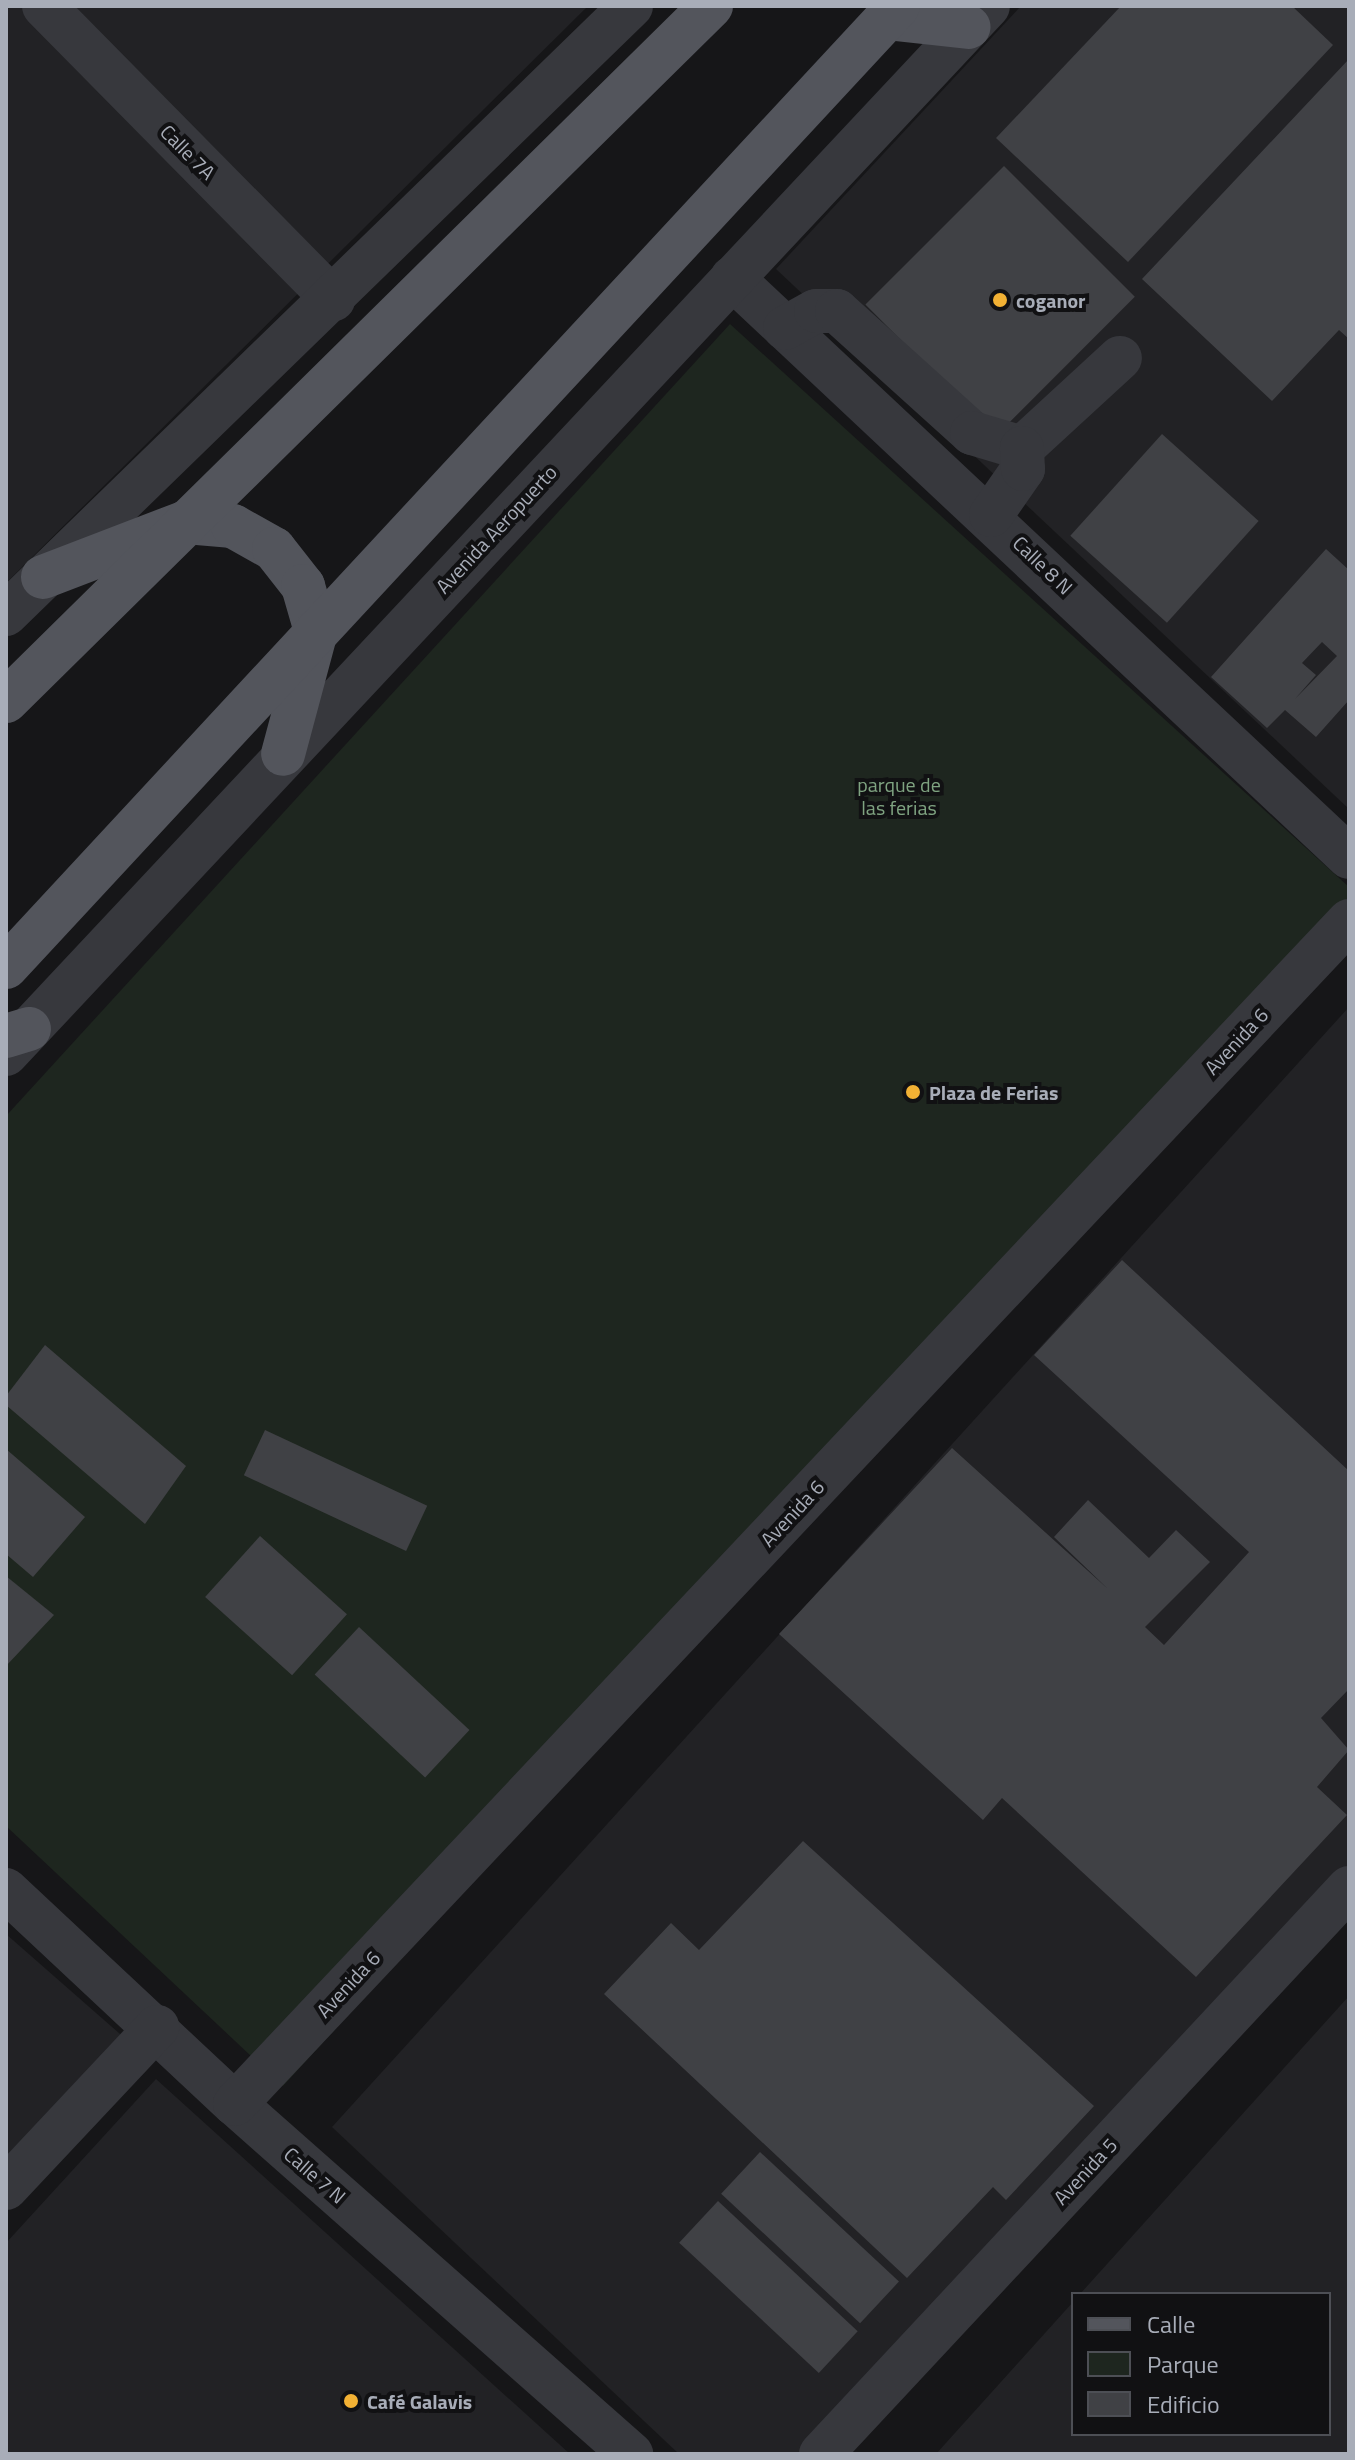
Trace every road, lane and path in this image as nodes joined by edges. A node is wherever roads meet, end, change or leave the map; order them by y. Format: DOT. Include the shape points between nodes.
graph roads {
  1 [pos="44,6"];
  2 [pos="631,6"];
  3 [pos="711,6"];
  4 [pos="892,12"];
  5 [pos="978,17"];
  6 [pos="732,278"];
  7 [pos="333,299"];
  8 [pos="785,328"];
  9 [pos="1120,358"];
  10 [pos="1022,448"];
  11 [pos="991,515"];
  12 [pos="186,522"];
  13 [pos="43,577"];
  14 [pos="6,614"];
  15 [pos="316,631"];
  16 [pos="6,701"];
  17 [pos="283,754"];
  18 [pos="1349,857"];
  19 [pos="1349,921"];
  20 [pos="6,967"];
  21 [pos="14,1040"];
  22 [pos="1349,1888"];
  23 [pos="6,1890"];
  24 [pos="157,2027"];
  25 [pos="235,2104"];
  26 [pos="6,2188"];
  27 [pos="631,2454"];
  28 [pos="821,2454"];
  1 -- 7 [label="street, Calle 7A"];
  2 -- 7 [label="street"];
  3 -- 12 [label="main road"];
  4 -- 5 [label="main road"];
  4 -- 15 [label="main road"];
  5 -- 6 [label="street, Avenida Aeropuerto"];
  6 -- 8 [label="street, Calle 8 N"];
  6 -- 17 [label="street, Avenida Aeropuerto"];
  7 -- 13 [label="street"];
  8 -- 10 [label="street" via="816,311 837,311 972,433"];
  8 -- 11 [label="street, Calle 8 N"];
  9 -- 10 [label="street"];
  10 -- 11 [label="street" via="1023,469"];
  11 -- 18 [label="street, Calle 8 N"];
  12 -- 13 [label="main road"];
  12 -- 15 [label="main road" via="233,526 274,549 303,586"];
  12 -- 16 [label="main road"];
  13 -- 14 [label="street"];
  15 -- 17 [label="main road"];
  15 -- 20 [label="main road"];
  17 -- 21 [label="street, Avenida Aeropuerto"];
  19 -- 25 [label="street, Avenida 6"];
  22 -- 28 [label="street, Avenida 5"];
  23 -- 24 [label="street, Calle 7 N"];
  24 -- 25 [label="street, Calle 7 N"];
  24 -- 26 [label="street"];
  25 -- 27 [label="street, Calle 7 N"];
}
